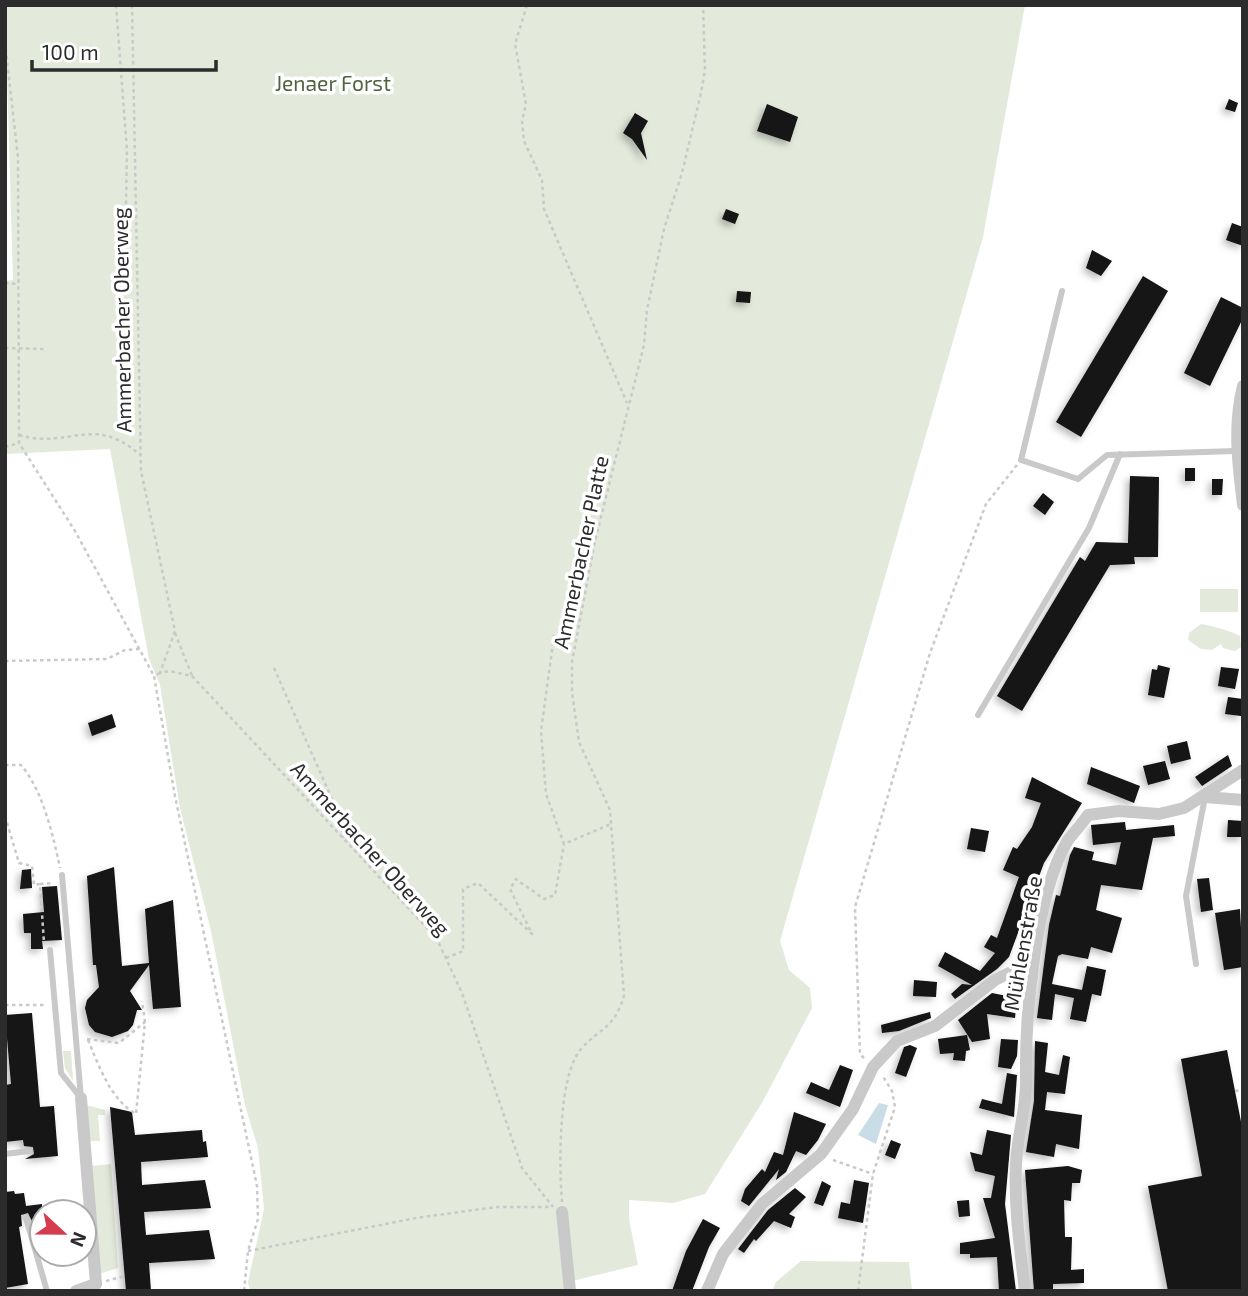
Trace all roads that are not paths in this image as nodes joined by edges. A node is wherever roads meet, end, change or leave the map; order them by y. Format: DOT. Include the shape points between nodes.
graph roads {
  1 [pos="1062,291"];
  2 [pos="1243,386"];
  3 [pos="1236,451"];
  4 [pos="1120,454"];
  5 [pos="1243,505"];
  6 [pos="978,715"];
  7 [pos="1239,774"];
  8 [pos="1243,791"];
  9 [pos="1205,797"];
  10 [pos="1243,800"];
  11 [pos="62,875"];
  12 [pos="50,950"];
  13 [pos="1196,964"];
  14 [pos="1032,976"];
  15 [pos="81,1098"];
  16 [pos="29,1151"];
  17 [pos="5,1154"];
  18 [pos="557,1209"];
  19 [pos="26,1218"];
  20 [pos="96,1287"];
  21 [pos="47,1291"];
  22 [pos="76,1291"];
  23 [pos="570,1291"];
  24 [pos="707,1291"];
  25 [pos="1025,1291"];
  1 -- 4 [label="lane" via="1021,460 1078,479 1107,455"];
  2 -- 3 [label="street"];
  3 -- 4 [label="lane"];
  3 -- 5 [label="street"];
  4 -- 6 [label="lane" via="1089,528"];
  7 -- 8 [label="street"];
  7 -- 9 [label="street"];
  9 -- 10 [label="street"];
  9 -- 13 [label="lane" via="1186,897"];
  9 -- 14 [label="street, Mühlenstraße" via="1159,814 1119,811 1088,816 1068,841 1050,883"];
  11 -- 15 [label="lane"];
  12 -- 15 [label="lane" via="61,1073"];
  14 -- 24 [label="street" via="1010,972 935,1026 897,1041 873,1067 853,1109 821,1154 762,1204 723,1254"];
  14 -- 25 [label="street, Mühlenstraße" via="1015,1195"];
  15 -- 20 [label="street"];
  16 -- 17 [label="lane"];
  18 -- 23 [label="street"];
  19 -- 21 [label="lane"];
  20 -- 22 [label="street"];
}
